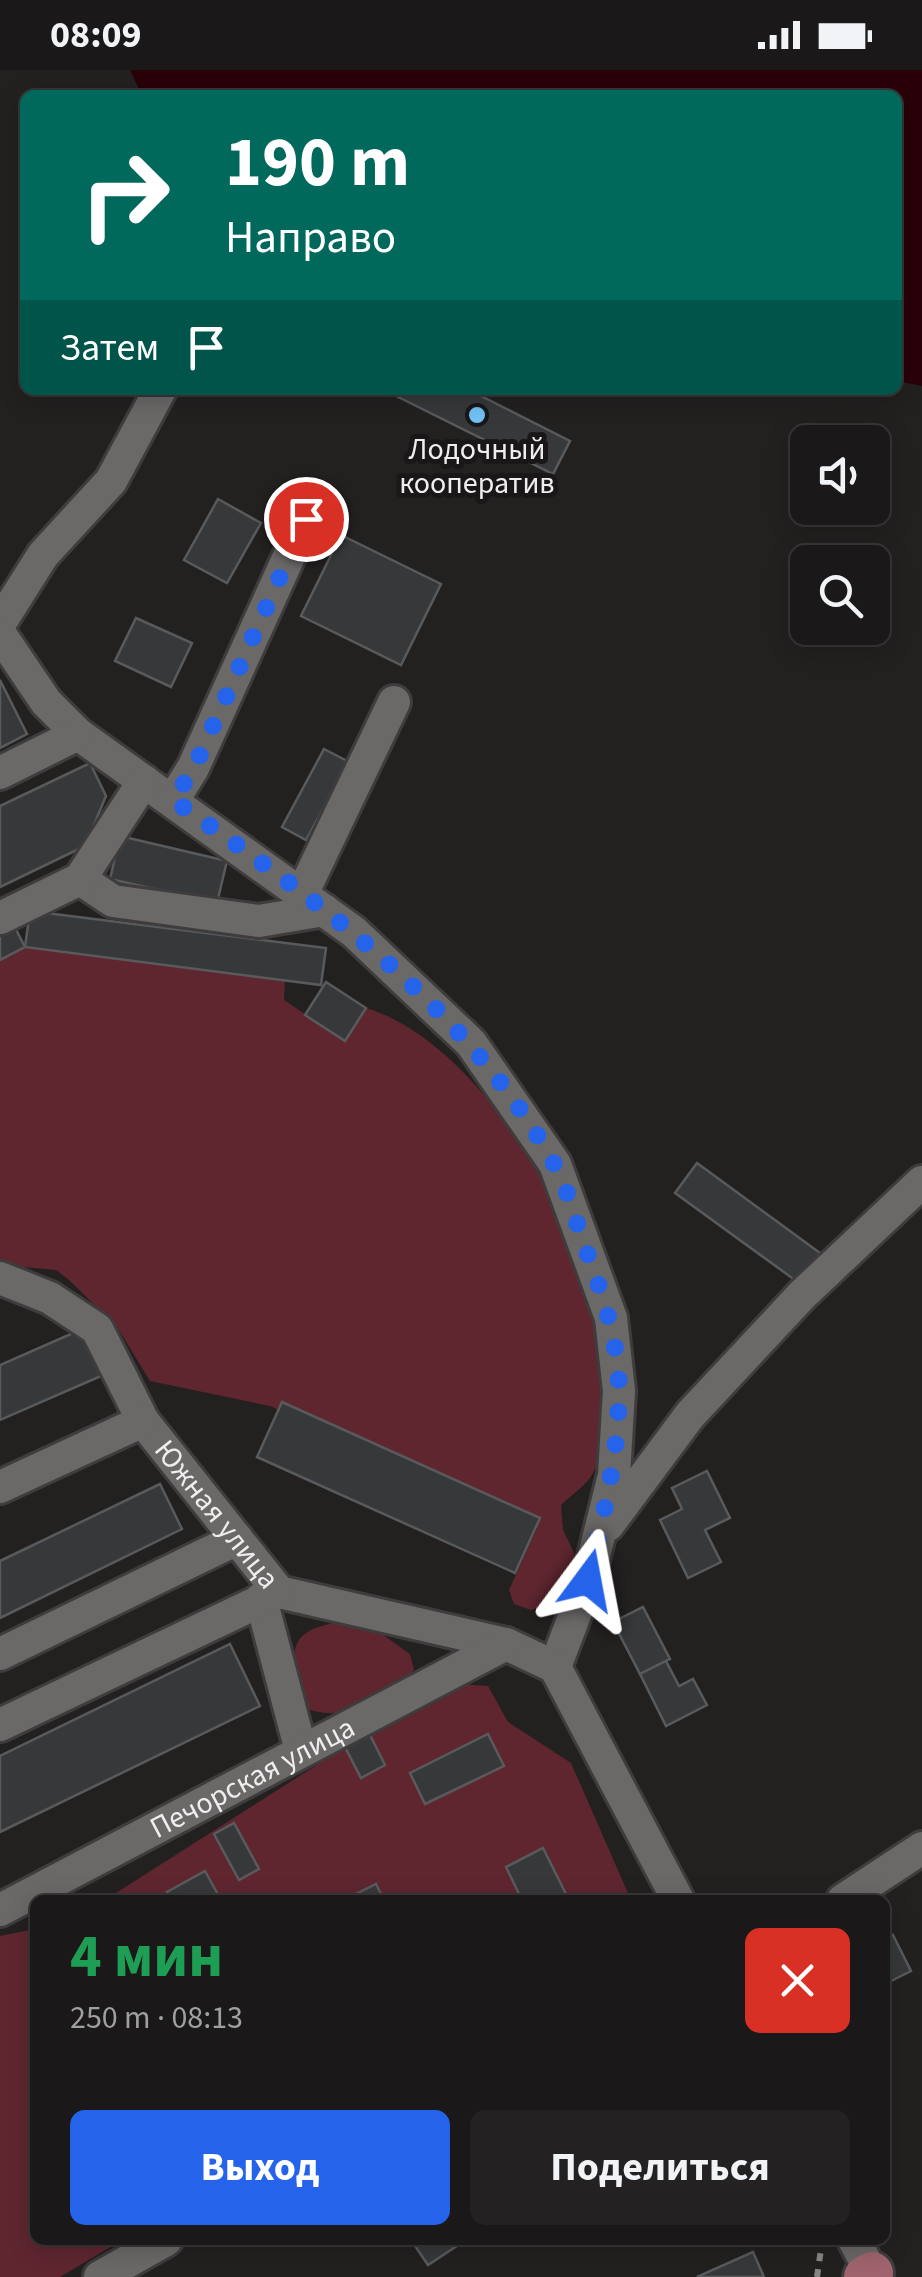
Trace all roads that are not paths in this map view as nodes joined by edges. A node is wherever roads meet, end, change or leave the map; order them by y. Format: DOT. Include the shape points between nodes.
graph roads {
  1 [pos="157,395"];
  2 [pos="306,519"];
  3 [pos="0,623"];
  4 [pos="0,634"];
  5 [pos="394,702"];
  6 [pos="78,734"];
  7 [pos="0,774"];
  8 [pos="144,781"];
  9 [pos="173,800"];
  10 [pos="80,879"];
  11 [pos="313,902"];
  12 [pos="0,918"];
  13 [pos="922,1182"];
  14 [pos="0,1278"];
  15 [pos="143,1421"];
  16 [pos="0,1487"];
  17 [pos="599,1536"];
  18 [pos="237,1540"];
  19 [pos="270,1596"];
  20 [pos="506,1644"];
  21 [pos="0,1654"];
  22 [pos="555,1666"];
  23 [pos="0,1725"];
  24 [pos="302,1752"];
  25 [pos="922,1848"];
  26 [pos="675,1895"];
  27 [pos="851,1895"];
  28 [pos="0,1910"];
  29 [pos="157,2245"];
  30 [pos="100,2277"];
  1 -- 3 [label="street" via="111,481 44,555"];
  2 -- 9 [label="street" via="194,768"];
  4 -- 6 [label="street" via="46,702"];
  5 -- 11 [label="street"];
  6 -- 7 [label="street"];
  6 -- 8 [label="street"];
  8 -- 9 [label="street"];
  8 -- 10 [label="street"];
  9 -- 11 [label="street"];
  10 -- 11 [label="street" via="112,901 259,921"];
  10 -- 12 [label="street"];
  11 -- 17 [label="street" via="471,1043 554,1164 612,1318 619,1391 614,1475"];
  13 -- 17 [label="street" via="802,1294 690,1415"];
  14 -- 15 [label="street, Южная улица" via="50,1298 97,1329"];
  15 -- 16 [label="street"];
  15 -- 18 [label="street, Южная улица"];
  17 -- 22 [label="street"];
  18 -- 19 [label="street, Южная улица"];
  18 -- 21 [label="street"];
  19 -- 20 [label="street, Южная улица"];
  19 -- 23 [label="street"];
  19 -- 24 [label="street"];
  20 -- 22 [label="street, Южная улица"];
  20 -- 24 [label="street, Печорская улица"];
  22 -- 26 [label="street"];
  24 -- 28 [label="street, Печорская улица"];
  25 -- 27 [label="street"];
  29 -- 30 [label="street"];
}
